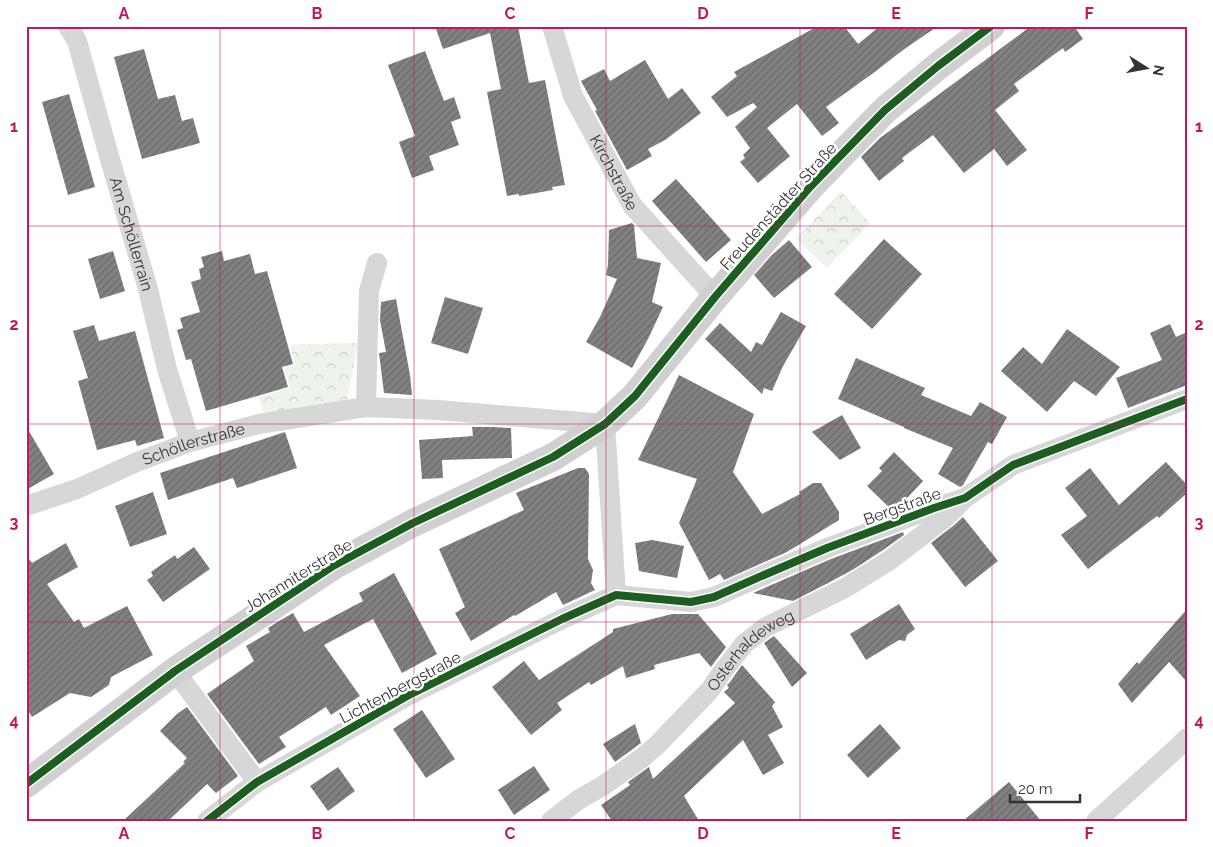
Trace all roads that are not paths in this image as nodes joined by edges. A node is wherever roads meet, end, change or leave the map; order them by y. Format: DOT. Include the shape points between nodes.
graph roads {
  1 [pos="68,26"];
  2 [pos="552,26"];
  3 [pos="991,26"];
  4 [pos="378,263"];
  5 [pos="715,297"];
  6 [pos="1187,399"];
  7 [pos="366,408"];
  8 [pos="606,424"];
  9 [pos="190,442"];
  10 [pos="966,498"];
  11 [pos="26,506"];
  12 [pos="616,595"];
  13 [pos="175,671"];
  14 [pos="1187,738"];
  15 [pos="257,782"];
  16 [pos="26,784"];
  17 [pos="207,821"];
  18 [pos="551,821"];
  19 [pos="1096,821"];
  1 -- 9 [label="street, Am Schöllerrain" via="77,41"];
  2 -- 5 [label="street, Kirchstraße" via="573,96 632,206"];
  3 -- 5 [label="street, Freudenstädter Straße" via="885,110 810,187"];
  4 -- 7 [label="street" via="368,291"];
  5 -- 8 [label="street, Freudenstädter Straße" via="635,396"];
  6 -- 10 [label="street, Bergstraße" via="1013,465"];
  7 -- 8 [label="street, Schöllerstraße" via="438,410"];
  7 -- 9 [label="street, Schöllerstraße" via="259,424"];
  8 -- 12 [label="street"];
  8 -- 13 [label="street, Johanniterstraße" via="553,457 413,523 333,566"];
  9 -- 11 [label="street, Schöllerstraße" via="77,489"];
  10 -- 12 [label="street, Bergstraße" via="827,548 714,598 691,602"];
  10 -- 18 [label="street, Osterhaldeweg" via="890,560 845,588 766,627 744,644 710,690 653,748"];
  12 -- 15 [label="street, Lichtenbergstraße" via="407,696"];
  13 -- 15 [label="street"];
  13 -- 16 [label="street, Johanniterstraße"];
  14 -- 19 [label="street"];
  15 -- 17 [label="street, Lichtenbergstraße"];
}
